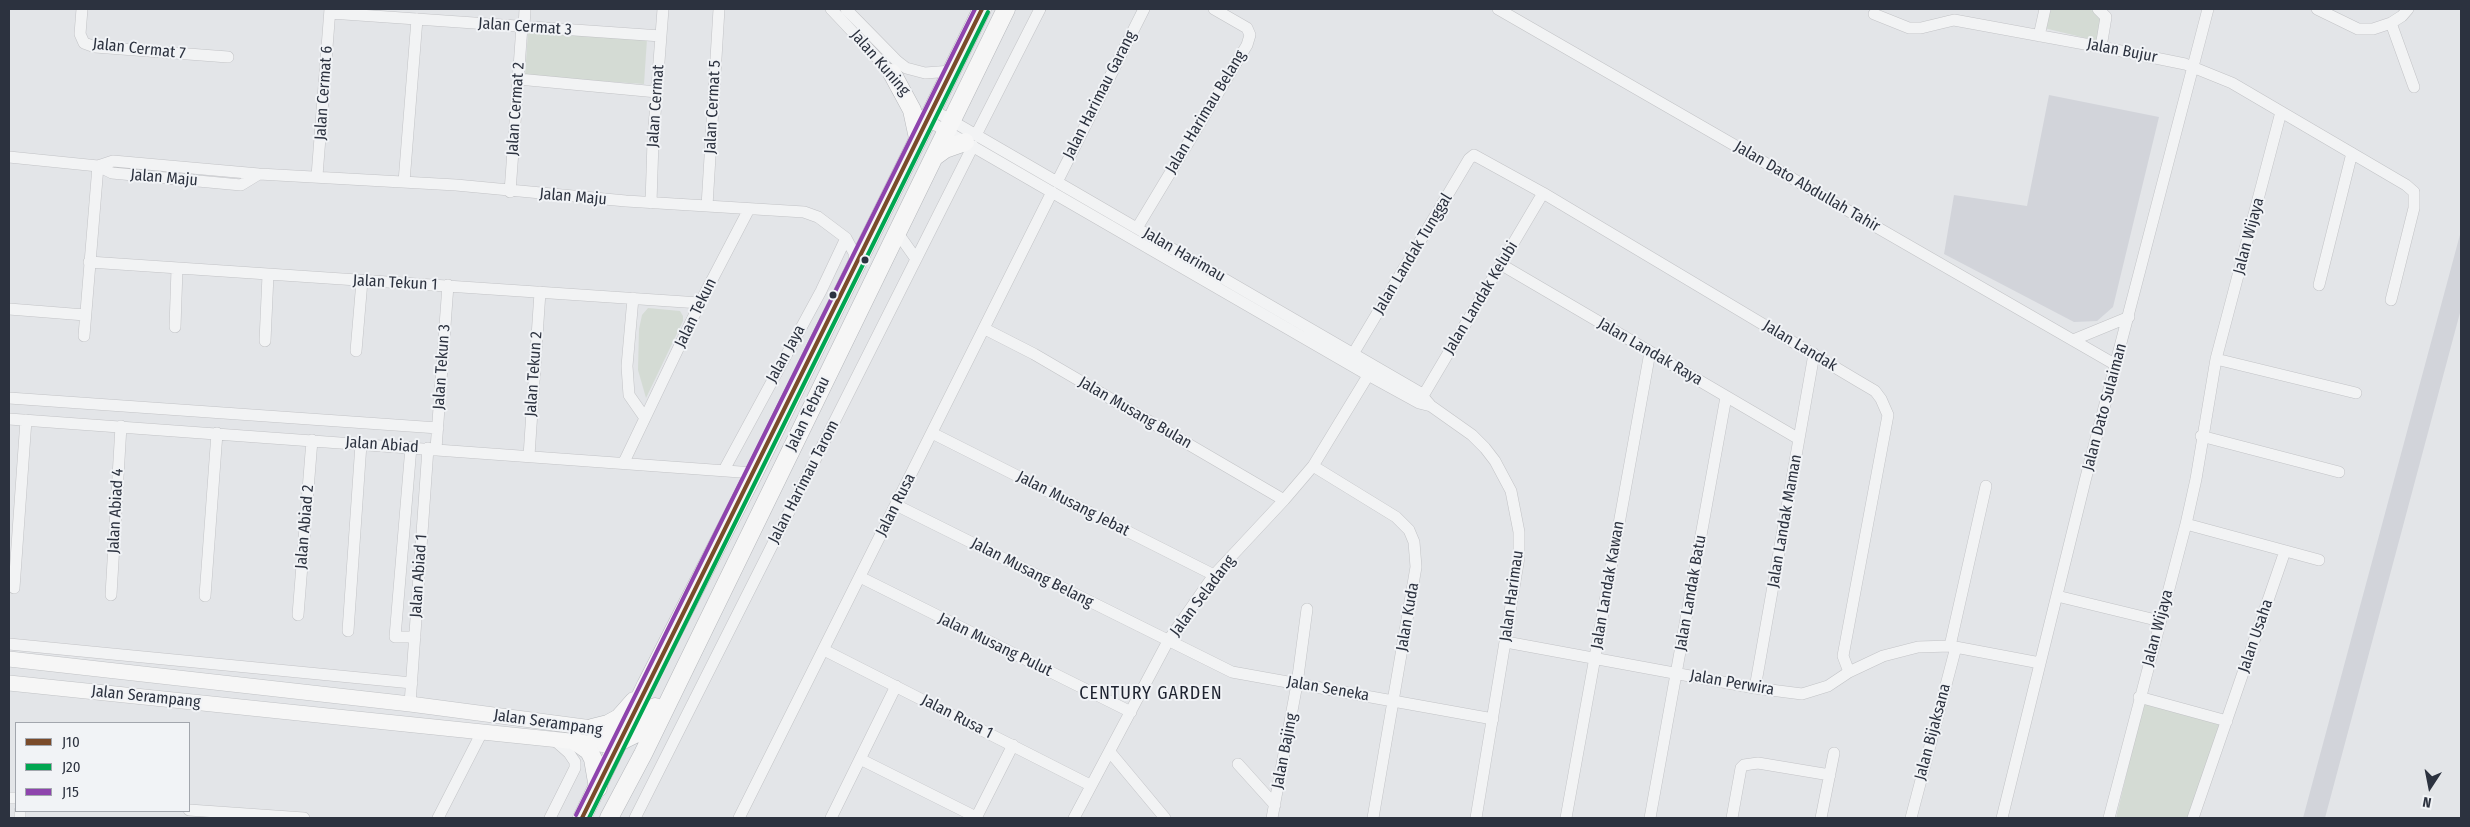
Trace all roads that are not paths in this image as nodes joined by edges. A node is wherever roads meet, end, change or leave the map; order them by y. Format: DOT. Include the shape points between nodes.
graph roads {
  1 [pos="82,9"];
  2 [pos="525,9"];
  3 [pos="663,9"];
  4 [pos="719,9"];
  5 [pos="831,9"];
  6 [pos="846,9"];
  7 [pos="982,9"];
  8 [pos="1006,9"];
  9 [pos="1040,9"];
  10 [pos="1144,9"];
  11 [pos="1214,9"];
  12 [pos="1498,9"];
  13 [pos="2045,9"];
  14 [pos="2098,9"];
  15 [pos="2208,9"];
  16 [pos="2317,9"];
  17 [pos="2408,9"];
  18 [pos="330,11"];
  19 [pos="1874,14"];
  20 [pos="1954,14"];
  21 [pos="417,19"];
  22 [pos="2391,23"];
  23 [pos="523,26"];
  24 [pos="661,36"];
  25 [pos="2039,36"];
  26 [pos="2101,47"];
  27 [pos="228,57"];
  28 [pos="2194,67"];
  29 [pos="952,71"];
  30 [pos="892,73"];
  31 [pos="518,79"];
  32 [pos="2414,87"];
  33 [pos="657,92"];
  34 [pos="2282,112"];
  35 [pos="930,115"];
  36 [pos="949,126"];
  37 [pos="918,138"];
  38 [pos="971,141"];
  39 [pos="2352,153"];
  40 [pos="1474,155"];
  41 [pos="9,157"];
  42 [pos="934,157"];
  43 [pos="98,166"];
  44 [pos="317,176"];
  45 [pos="404,182"];
  46 [pos="1054,187"];
  47 [pos="510,192"];
  48 [pos="1543,193"];
  49 [pos="651,202"];
  50 [pos="707,206"];
  51 [pos="750,209"];
  52 [pos="1137,228"];
  53 [pos="897,232"];
  54 [pos="846,238"];
  55 [pos="916,258"];
  56 [pos="89,262"];
  57 [pos="1502,265"];
  58 [pos="177,269"];
  59 [pos="854,270"];
  60 [pos="268,275"];
  61 [pos="362,281"];
  62 [pos="2319,285"];
  63 [pos="448,286"];
  64 [pos="540,292"];
  65 [pos="633,298"];
  66 [pos="2391,300"];
  67 [pos="700,303"];
  68 [pos="9,309"];
  69 [pos="85,315"];
  70 [pos="2129,317"];
  71 [pos="175,327"];
  72 [pos="985,329"];
  73 [pos="84,336"];
  74 [pos="2073,340"];
  75 [pos="266,341"];
  76 [pos="356,351"];
  77 [pos="1650,352"];
  78 [pos="1353,354"];
  79 [pos="1814,354"];
  80 [pos="2216,359"];
  81 [pos="2116,365"];
  82 [pos="1371,371"];
  83 [pos="2356,393"];
  84 [pos="1726,397"];
  85 [pos="9,398"];
  86 [pos="1421,399"];
  87 [pos="645,418"];
  88 [pos="9,419"];
  89 [pos="26,420"];
  90 [pos="121,426"];
  91 [pos="438,428"];
  92 [pos="217,433"];
  93 [pos="932,433"];
  94 [pos="2202,436"];
  95 [pos="1799,439"];
  96 [pos="312,440"];
  97 [pos="361,444"];
  98 [pos="411,447"];
  99 [pos="432,449"];
  100 [pos="529,456"];
  101 [pos="624,462"];
  102 [pos="1313,466"];
  103 [pos="724,470"];
  104 [pos="2339,472"];
  105 [pos="754,473"];
  106 [pos="1986,486"];
  107 [pos="1284,500"];
  108 [pos="896,505"];
  109 [pos="2186,524"];
  110 [pos="2285,551"];
  111 [pos="2319,560"];
  112 [pos="1214,575"];
  113 [pos="860,578"];
  114 [pos="14,588"];
  115 [pos="112,595"];
  116 [pos="205,596"];
  117 [pos="2058,596"];
  118 [pos="1306,609"];
  119 [pos="298,615"];
  120 [pos="2160,621"];
  121 [pos="348,631"];
  122 [pos="415,637"];
  123 [pos="698,639"];
  124 [pos="1168,641"];
  125 [pos="1506,642"];
  126 [pos="1953,646"];
  127 [pos="824,650"];
  128 [pos="9,652"];
  129 [pos="1595,657"];
  130 [pos="2040,663"];
  131 [pos="1849,672"];
  132 [pos="1676,673"];
  133 [pos="9,683"];
  134 [pos="412,683"];
  135 [pos="1298,684"];
  136 [pos="646,685"];
  137 [pos="896,686"];
  138 [pos="1755,688"];
  139 [pos="2139,697"];
  140 [pos="1393,701"];
  141 [pos="410,704"];
  142 [pos="1131,712"];
  143 [pos="1493,719"];
  144 [pos="2227,721"];
  145 [pos="592,728"];
  146 [pos="482,732"];
  147 [pos="552,738"];
  148 [pos="575,741"];
  149 [pos="621,741"];
  150 [pos="1013,744"];
  151 [pos="1110,752"];
  152 [pos="1834,753"];
  153 [pos="860,759"];
  154 [pos="1238,764"];
  155 [pos="1830,775"];
  156 [pos="1090,785"];
  157 [pos="598,789"];
  158 [pos="1275,805"];
  159 [pos="190,810"];
  160 [pos="976,817"];
  161 [pos="304,818"];
  162 [pos="438,818"];
  163 [pos="550,818"];
  164 [pos="582,818"];
  165 [pos="604,818"];
  166 [pos="609,818"];
  167 [pos="635,818"];
  168 [pos="739,818"];
  169 [pos="831,818"];
  170 [pos="1074,818"];
  171 [pos="1165,818"];
  172 [pos="1272,818"];
  173 [pos="1373,818"];
  174 [pos="1476,818"];
  175 [pos="1566,818"];
  176 [pos="1650,818"];
  177 [pos="1732,818"];
  178 [pos="1821,818"];
  179 [pos="1911,818"];
  180 [pos="2001,818"];
  181 [pos="2109,818"];
  182 [pos="2193,818"];
  1 -- 27 [label="street, Jalan Cermat 7" via="80,34 84,43 95,48"];
  2 -- 23 [label="street, Jalan Cermat 2"];
  3 -- 24 [label="street, Jalan Cermat"];
  4 -- 50 [label="street, Jalan Cermat 5"];
  5 -- 30 [label="street, Jalan Kuning"];
  6 -- 29 [label="street, Jalan Kuning" via="906,68 925,73"];
  7 -- 29 [label="highway, Jalan Tebrau"];
  8 -- 36 [label="highway, Jalan Tebrau"];
  9 -- 38 [label="street, Jalan Harimau Tarom"];
  10 -- 46 [label="street, Jalan Harimau Garang"];
  11 -- 52 [label="street, Jalan Harimau Belang" via="1247,28 1250,35 1247,45"];
  12 -- 74 [label="street, Jalan Dato Abdullah Tahir"];
  13 -- 25 [label="street"];
  14 -- 26 [label="street" via="2106,17"];
  15 -- 28 [label="street, Jalan Dato Sulaiman"];
  16 -- 22 [label="street" via="2358,29 2373,29"];
  17 -- 22 [label="street"];
  18 -- 21 [label="street, Jalan Cermat 3"];
  18 -- 44 [label="street, Jalan Cermat 6"];
  19 -- 20 [label="street, Jalan Bujur" via="1909,28 1921,28"];
  20 -- 25 [label="street, Jalan Bujur"];
  21 -- 23 [label="street, Jalan Cermat 3"];
  21 -- 45 [label="street"];
  22 -- 32 [label="street"];
  23 -- 24 [label="street, Jalan Cermat 3"];
  23 -- 31 [label="street, Jalan Cermat 2"];
  24 -- 33 [label="street, Jalan Cermat"];
  25 -- 26 [label="street, Jalan Bujur"];
  26 -- 28 [label="street, Jalan Bujur"];
  28 -- 34 [label="street, Jalan Bujur" via="2232,83"];
  28 -- 70 [label="street, Jalan Dato Sulaiman"];
  29 -- 35 [label="highway, Jalan Tebrau"];
  30 -- 35 [label="street, Jalan Kuning"];
  30 -- 37 [label="highway" via="912,110"];
  31 -- 33 [label="street"];
  31 -- 47 [label="street, Jalan Cermat 2"];
  33 -- 49 [label="street, Jalan Cermat"];
  34 -- 39 [label="street, Jalan Bujur"];
  34 -- 80 [label="street, Jalan Wijaya"];
  35 -- 36 [label="street, Jalan Harimau"];
  35 -- 37 [label="highway, Jalan Tebrau"];
  36 -- 38 [label="street, Jalan Harimau"];
  36 -- 42 [label="highway, Jalan Tebrau"];
  37 -- 59 [label="highway, Jalan Tebrau"];
  38 -- 42 [label="highway" via="945,149"];
  38 -- 46 [label="street, Jalan Harimau"];
  38 -- 55 [label="street, Jalan Harimau Tarom"];
  39 -- 62 [label="street"];
  39 -- 66 [label="street, Jalan Bujur" via="2414,192 2414,208"];
  40 -- 48 [label="street, Jalan Landak"];
  40 -- 78 [label="street, Jalan Landak Tunggal"];
  41 -- 43 [label="street, Jalan Maju"];
  42 -- 53 [label="highway, Jalan Tebrau"];
  43 -- 44 [label="street, Jalan Maju" via="113,161"];
  43 -- 56 [label="street"];
  44 -- 45 [label="street, Jalan Maju"];
  45 -- 47 [label="street, Jalan Maju"];
  46 -- 52 [label="street, Jalan Harimau"];
  46 -- 72 [label="street, Jalan Rusa"];
  46 -- 82 [label="street, Jalan Harimau"];
  47 -- 49 [label="street, Jalan Maju"];
  48 -- 57 [label="street, Jalan Landak Kelubi"];
  48 -- 79 [label="street, Jalan Landak"];
  49 -- 50 [label="street, Jalan Maju"];
  50 -- 51 [label="street, Jalan Maju"];
  51 -- 54 [label="street, Jalan Maju" via="804,212 818,217"];
  51 -- 67 [label="street, Jalan Tekun"];
  52 -- 78 [label="street, Jalan Harimau"];
  53 -- 55 [label="street"];
  53 -- 123 [label="highway, Jalan Tebrau"];
  54 -- 59 [label="street" via="854,253"];
  54 -- 103 [label="street, Jalan Jaya"];
  55 -- 167 [label="street, Jalan Harimau Tarom"];
  56 -- 58 [label="street, Jalan Tekun 1"];
  56 -- 69 [label="street"];
  57 -- 77 [label="street, Jalan Landak Raya"];
  57 -- 86 [label="street, Jalan Landak Kelubi"];
  58 -- 60 [label="street, Jalan Tekun 1"];
  58 -- 71 [label="street"];
  59 -- 105 [label="highway, Jalan Tebrau"];
  60 -- 61 [label="street, Jalan Tekun 1"];
  60 -- 75 [label="street"];
  61 -- 63 [label="street, Jalan Tekun 1"];
  61 -- 76 [label="street"];
  63 -- 64 [label="street, Jalan Tekun 1"];
  63 -- 91 [label="street, Jalan Tekun 3"];
  64 -- 65 [label="street, Jalan Tekun 1"];
  64 -- 100 [label="street, Jalan Tekun 2"];
  65 -- 67 [label="street, Jalan Tekun 1"];
  65 -- 87 [label="street" via="627,366 629,395"];
  67 -- 87 [label="street, Jalan Tekun"];
  68 -- 69 [label="street"];
  69 -- 73 [label="street"];
  70 -- 74 [label="street"];
  70 -- 81 [label="street, Jalan Dato Sulaiman"];
  72 -- 93 [label="street, Jalan Rusa"];
  72 -- 107 [label="street, Jalan Musang Bulan" via="1034,354"];
  74 -- 81 [label="street, Jalan Dato Abdullah Tahir"];
  77 -- 84 [label="street, Jalan Landak Raya"];
  77 -- 129 [label="street, Jalan Landak Kawan"];
  78 -- 82 [label="street, Jalan Harimau"];
  79 -- 95 [label="street, Jalan Landak Maman"];
  79 -- 131 [label="street, Jalan Landak" via="1874,391 1888,415 1843,656"];
  80 -- 83 [label="street"];
  80 -- 94 [label="street, Jalan Wijaya"];
  81 -- 117 [label="street, Jalan Dato Sulaiman"];
  82 -- 86 [label="street, Jalan Harimau"];
  82 -- 102 [label="street, Jalan Seladang"];
  84 -- 95 [label="street, Jalan Landak Raya"];
  84 -- 132 [label="street, Jalan Landak Batu"];
  85 -- 91 [label="street"];
  86 -- 125 [label="street, Jalan Harimau" via="1485,448 1511,491 1519,532 1519,557"];
  87 -- 101 [label="street, Jalan Tekun"];
  88 -- 89 [label="street, Jalan Abiad"];
  89 -- 90 [label="street, Jalan Abiad"];
  89 -- 114 [label="street"];
  90 -- 92 [label="street, Jalan Abiad"];
  90 -- 115 [label="street, Jalan Abiad 4"];
  91 -- 99 [label="street, Jalan Tekun 3"];
  92 -- 96 [label="street, Jalan Abiad"];
  92 -- 116 [label="street"];
  93 -- 108 [label="street, Jalan Rusa"];
  93 -- 112 [label="street, Jalan Musang Jebat"];
  94 -- 104 [label="street"];
  94 -- 109 [label="street, Jalan Wijaya"];
  95 -- 138 [label="street, Jalan Landak Maman"];
  96 -- 97 [label="street, Jalan Abiad"];
  96 -- 119 [label="street, Jalan Abiad 2"];
  97 -- 98 [label="street, Jalan Abiad"];
  97 -- 121 [label="street"];
  98 -- 99 [label="street, Jalan Abiad"];
  98 -- 122 [label="street, Jalan Abiad 1" via="395,637"];
  99 -- 100 [label="street, Jalan Abiad"];
  99 -- 122 [label="street, Jalan Abiad 1"];
  100 -- 101 [label="street, Jalan Abiad"];
  101 -- 103 [label="street, Jalan Abiad"];
  102 -- 107 [label="street, Jalan Seladang"];
  102 -- 140 [label="street, Jalan Kuda" via="1396,517 1409,530 1414,542 1416,567"];
  103 -- 105 [label="street, Jalan Abiad"];
  105 -- 136 [label="highway, Jalan Tebrau"];
  106 -- 126 [label="street"];
  107 -- 112 [label="street, Jalan Seladang"];
  108 -- 113 [label="street, Jalan Rusa"];
  108 -- 124 [label="street, Jalan Musang Belang"];
  109 -- 110 [label="street"];
  109 -- 120 [label="street, Jalan Wijaya"];
  110 -- 111 [label="street"];
  110 -- 144 [label="street, Jalan Usaha"];
  112 -- 124 [label="street, Jalan Seladang"];
  113 -- 127 [label="street, Jalan Rusa"];
  113 -- 142 [label="street, Jalan Musang Pulut"];
  117 -- 120 [label="street"];
  117 -- 130 [label="street, Jalan Dato Sulaiman"];
  118 -- 135 [label="street, Jalan Bajing"];
  120 -- 139 [label="street, Jalan Wijaya"];
  122 -- 134 [label="street, Jalan Abiad 1"];
  123 -- 149 [label="highway" via="643,727"];
  123 -- 166 [label="highway, Jalan Tebrau" via="644,754"];
  124 -- 135 [label="street, Jalan Seneka" via="1232,672"];
  124 -- 142 [label="street, Jalan Seladang"];
  125 -- 129 [label="street, Jalan Perwira"];
  125 -- 143 [label="street, Jalan Harimau"];
  126 -- 130 [label="street, Jalan Perwira"];
  126 -- 131 [label="street, Jalan Perwira" via="1918,647 1883,656"];
  126 -- 179 [label="street, Jalan Bijaksana"];
  127 -- 137 [label="street, Jalan Rusa 1"];
  127 -- 168 [label="street, Jalan Rusa"];
  128 -- 134 [label="street, Jalan Serampang"];
  128 -- 141 [label="main road, Jalan Serampang"];
  129 -- 132 [label="street, Jalan Perwira"];
  129 -- 175 [label="street, Jalan Landak Kawan"];
  130 -- 180 [label="street, Jalan Dato Sulaiman"];
  131 -- 138 [label="street, Jalan Perwira" via="1828,686 1802,694"];
  132 -- 138 [label="street, Jalan Perwira"];
  132 -- 176 [label="street, Jalan Landak Batu"];
  133 -- 146 [label="main road, Jalan Serampang"];
  134 -- 141 [label="street, Jalan Abiad 1"];
  135 -- 140 [label="street, Jalan Seneka"];
  135 -- 158 [label="street, Jalan Bajing"];
  136 -- 145 [label="highway" via="619,718"];
  136 -- 149 [label="highway, Jalan Tebrau"];
  137 -- 150 [label="street, Jalan Rusa 1"];
  137 -- 153 [label="street"];
  139 -- 144 [label="street"];
  139 -- 181 [label="street, Jalan Wijaya"];
  140 -- 143 [label="street, Jalan Seneka"];
  140 -- 173 [label="street, Jalan Kuda"];
  141 -- 145 [label="main road, Jalan Serampang"];
  142 -- 151 [label="street, Jalan Seladang"];
  143 -- 174 [label="street, Jalan Harimau"];
  144 -- 182 [label="street, Jalan Usaha"];
  145 -- 149 [label="main road, Jalan Serampang" via="610,731"];
  146 -- 147 [label="main road, Jalan Serampang"];
  146 -- 162 [label="street"];
  147 -- 148 [label="main road, Jalan Serampang"];
  147 -- 163 [label="street" via="569,753 575,768"];
  148 -- 149 [label="main road, Jalan Serampang" via="608,745"];
  148 -- 157 [label="highway" via="589,751 593,759"];
  149 -- 157 [label="highway, Jalan Tebrau"];
  149 -- 165 [label="highway" via="626,759"];
  150 -- 156 [label="street, Jalan Rusa 1"];
  150 -- 160 [label="street"];
  151 -- 156 [label="street, Jalan Seladang"];
  151 -- 171 [label="street"];
  152 -- 155 [label="street"];
  153 -- 160 [label="street"];
  153 -- 169 [label="street"];
  154 -- 158 [label="street, Jalan Bajing"];
  155 -- 177 [label="street" via="1758,763 1744,765"];
  155 -- 178 [label="street"];
  156 -- 170 [label="street, Jalan Seladang"];
  157 -- 164 [label="highway, Jalan Tebrau"];
  158 -- 172 [label="street, Jalan Bajing"];
  159 -- 161 [label="street"];
}
